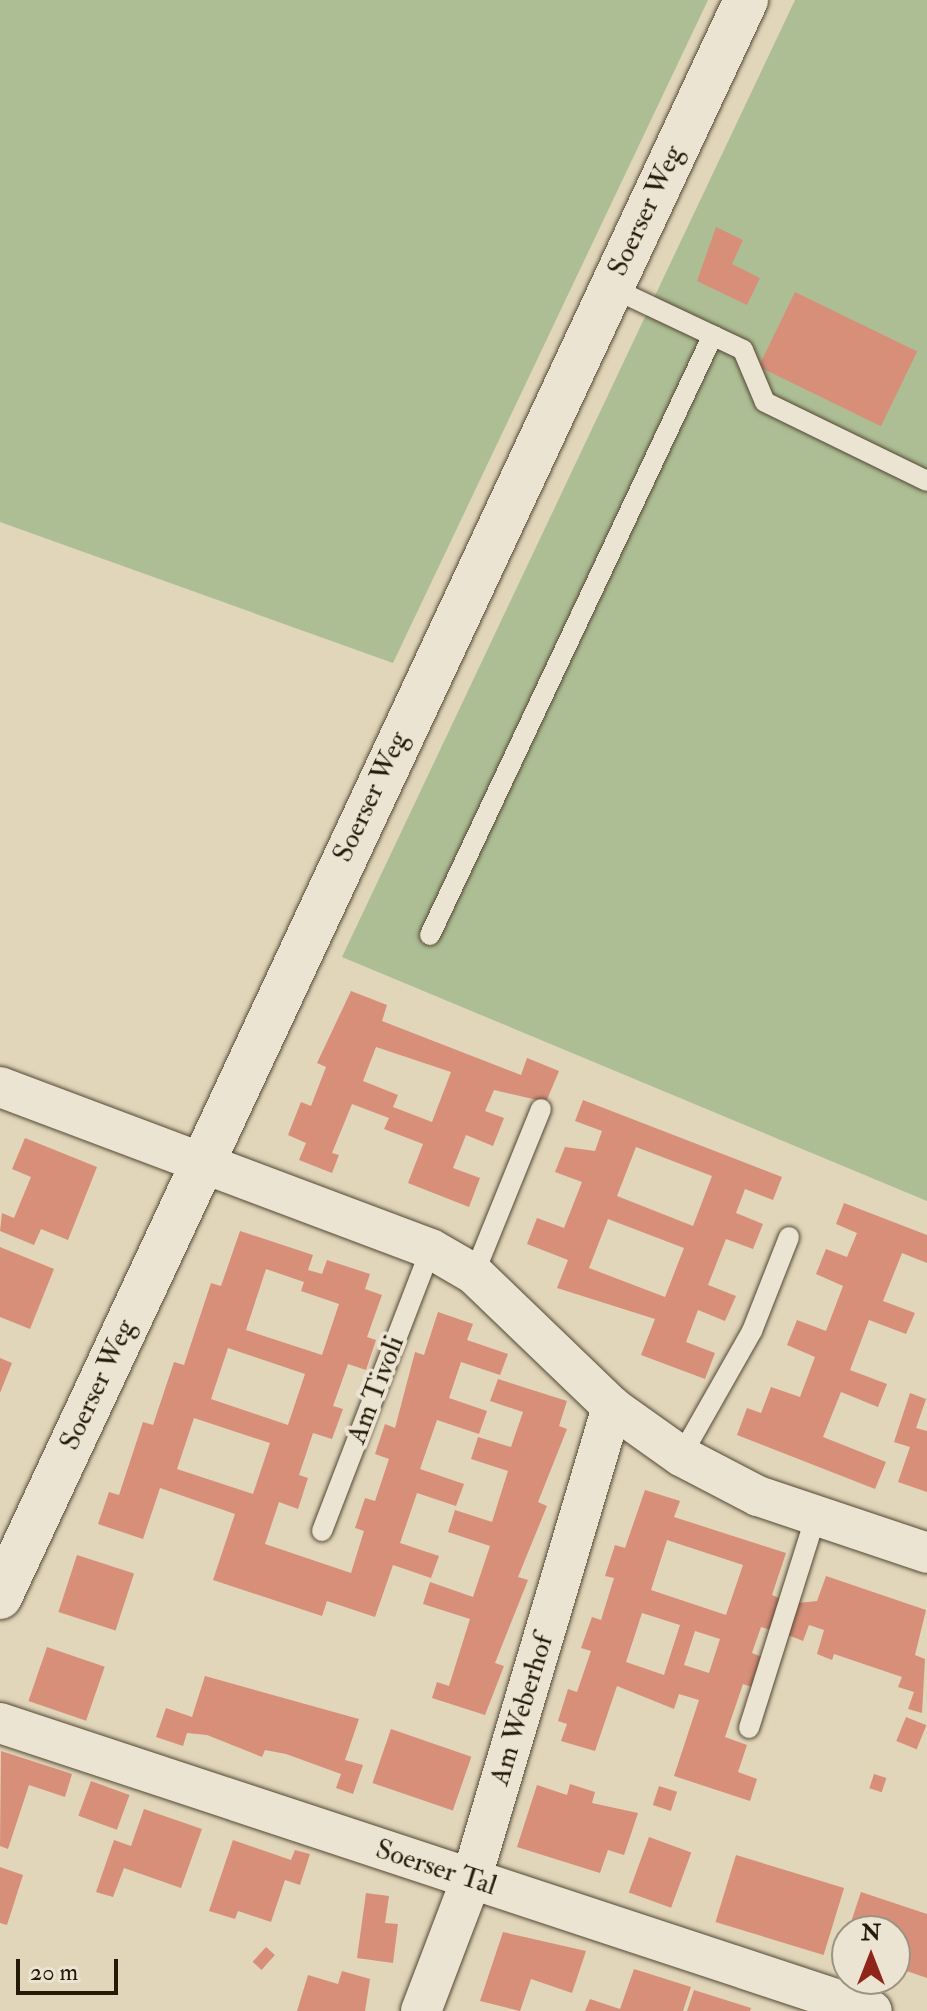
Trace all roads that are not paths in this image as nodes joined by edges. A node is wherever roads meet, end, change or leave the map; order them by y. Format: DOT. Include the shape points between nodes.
graph roads {
  1 [pos="746,0"];
  2 [pos="610,287"];
  3 [pos="713,335"];
  4 [pos="927,481"];
  5 [pos="430,935"];
  6 [pos="0,1087"];
  7 [pos="541,1109"];
  8 [pos="202,1160"];
  9 [pos="789,1237"];
  10 [pos="431,1249"];
  11 [pos="474,1274"];
  12 [pos="612,1407"];
  13 [pos="681,1456"];
  14 [pos="816,1515"];
  15 [pos="322,1531"];
  16 [pos="927,1553"];
  17 [pos="0,1597"];
  18 [pos="0,1723"];
  19 [pos="749,1728"];
  20 [pos="471,1880"];
  21 [pos="421,2011"];
  22 [pos="872,2011"];
  1 -- 2 [label="street, Soerser Weg"];
  2 -- 3 [label="lane"];
  2 -- 8 [label="street, Soerser Weg"];
  3 -- 4 [label="lane" via="743,350 765,402"];
  3 -- 5 [label="lane"];
  6 -- 8 [label="street"];
  7 -- 11 [label="lane"];
  8 -- 10 [label="street"];
  8 -- 17 [label="street, Soerser Weg"];
  9 -- 13 [label="lane" via="752,1331"];
  10 -- 11 [label="street"];
  10 -- 15 [label="lane, Am Tivoli"];
  11 -- 12 [label="street"];
  12 -- 13 [label="street"];
  12 -- 20 [label="street, Am Weberhof"];
  13 -- 14 [label="street" via="758,1496"];
  14 -- 16 [label="street"];
  14 -- 19 [label="lane"];
  18 -- 20 [label="street, Soerser Tal"];
  20 -- 21 [label="street, Am Weberhof"];
  20 -- 22 [label="street, Soerser Tal"];
}
